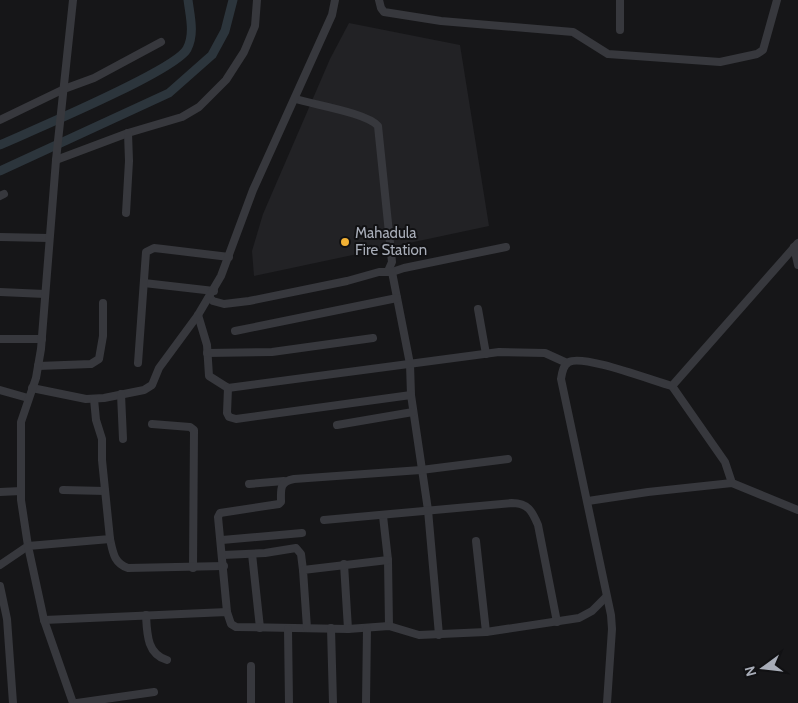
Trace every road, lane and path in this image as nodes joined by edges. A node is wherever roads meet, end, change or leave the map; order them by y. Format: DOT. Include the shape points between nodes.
graph roads {
  1 [pos="73,0"];
  2 [pos="257,0"];
  3 [pos="336,0"];
  4 [pos="379,0"];
  5 [pos="620,0"];
  6 [pos="777,0"];
  7 [pos="620,30"];
  8 [pos="161,42"];
  9 [pos="64,89"];
  10 [pos="296,99"];
  11 [pos="0,120"];
  12 [pos="128,133"];
  13 [pos="56,156"];
  14 [pos="126,213"];
  15 [pos="0,237"];
  16 [pos="49,238"];
  17 [pos="796,245"];
  18 [pos="506,247"];
  19 [pos="229,257"];
  20 [pos="798,265"];
  21 [pos="390,271"];
  22 [pos="144,283"];
  23 [pos="0,292"];
  24 [pos="45,294"];
  25 [pos="211,294"];
  26 [pos="397,298"];
  27 [pos="103,303"];
  28 [pos="478,309"];
  29 [pos="198,315"];
  30 [pos="235,331"];
  31 [pos="373,338"];
  32 [pos="0,339"];
  33 [pos="42,339"];
  34 [pos="208,352"];
  35 [pos="486,354"];
  36 [pos="138,363"];
  37 [pos="567,363"];
  38 [pos="410,364"];
  39 [pos="38,366"];
  40 [pos="672,386"];
  41 [pos="32,388"];
  42 [pos="228,388"];
  43 [pos="0,390"];
  44 [pos="121,394"];
  45 [pos="411,395"];
  46 [pos="28,398"];
  47 [pos="94,399"];
  48 [pos="413,412"];
  49 [pos="152,424"];
  50 [pos="337,425"];
  51 [pos="123,439"];
  52 [pos="508,459"];
  53 [pos="421,470"];
  54 [pos="284,481"];
  55 [pos="732,483"];
  56 [pos="249,484"];
  57 [pos="63,490"];
  58 [pos="21,491"];
  59 [pos="105,491"];
  60 [pos="0,492"];
  61 [pos="588,501"];
  62 [pos="428,510"];
  63 [pos="798,510"];
  64 [pos="383,516"];
  65 [pos="324,520"];
  66 [pos="302,533"];
  67 [pos="110,539"];
  68 [pos="222,540"];
  69 [pos="476,541"];
  70 [pos="28,546"];
  71 [pos="252,554"];
  72 [pos="224,555"];
  73 [pos="388,560"];
  74 [pos="344,564"];
  75 [pos="0,565"];
  76 [pos="224,566"];
  77 [pos="193,568"];
  78 [pos="303,570"];
  79 [pos="0,586"];
  80 [pos="606,597"];
  81 [pos="227,612"];
  82 [pos="146,615"];
  83 [pos="44,620"];
  84 [pos="557,622"];
  85 [pos="389,626"];
  86 [pos="260,628"];
  87 [pos="307,628"];
  88 [pos="331,628"];
  89 [pos="367,628"];
  90 [pos="288,629"];
  91 [pos="348,629"];
  92 [pos="486,632"];
  93 [pos="439,635"];
  94 [pos="9,647"];
  95 [pos="0,648"];
  96 [pos="167,660"];
  97 [pos="251,666"];
  98 [pos="154,692"];
  99 [pos="13,703"];
  100 [pos="72,703"];
  101 [pos="77,703"];
  102 [pos="250,703"];
  103 [pos="289,703"];
  104 [pos="333,703"];
  105 [pos="366,703"];
  106 [pos="607,703"];
  1 -- 9 [label="street"];
  2 -- 12 [label="street" via="255,26 244,52 226,80 199,107 182,117"];
  3 -- 10 [label="street"];
  4 -- 6 [label="street" via="384,12 441,21 573,32 608,54 720,62 763,50"];
  5 -- 7 [label="street"];
  8 -- 9 [label="street" via="101,74"];
  9 -- 11 [label="street"];
  9 -- 13 [label="street"];
  10 -- 19 [label="street" via="253,190"];
  10 -- 21 [label="street" via="327,109 363,115 378,126 392,262"];
  12 -- 13 [label="street"];
  12 -- 14 [label="street" via="130,161"];
  13 -- 16 [label="street"];
  15 -- 16 [label="street"];
  16 -- 24 [label="street"];
  17 -- 20 [label="street"];
  17 -- 40 [label="street"];
  18 -- 21 [label="street"];
  19 -- 22 [label="street" via="148,250 144,256"];
  19 -- 25 [label="street"];
  21 -- 25 [label="street" via="249,301 224,304 213,301"];
  21 -- 26 [label="street"];
  22 -- 25 [label="street"];
  22 -- 36 [label="street"];
  23 -- 24 [label="street"];
  24 -- 33 [label="street"];
  25 -- 29 [label="street"];
  26 -- 30 [label="street"];
  26 -- 38 [label="street"];
  27 -- 39 [label="street" via="99,359 91,364"];
  28 -- 35 [label="street"];
  29 -- 34 [label="street"];
  29 -- 44 [label="street" via="159,368 152,385 144,390"];
  31 -- 34 [label="street" via="272,352"];
  32 -- 33 [label="street"];
  33 -- 39 [label="street"];
  34 -- 42 [label="street" via="209,376"];
  35 -- 37 [label="street" via="545,353"];
  35 -- 38 [label="street"];
  37 -- 40 [label="street" via="578,359 593,362"];
  37 -- 61 [label="street" via="561,379"];
  38 -- 42 [label="street"];
  38 -- 45 [label="street"];
  39 -- 41 [label="street"];
  40 -- 55 [label="street" via="725,462"];
  41 -- 46 [label="street"];
  41 -- 47 [label="street"];
  42 -- 45 [label="street" via="227,413 236,419"];
  43 -- 46 [label="street"];
  44 -- 47 [label="street"];
  44 -- 51 [label="street"];
  45 -- 48 [label="street"];
  46 -- 58 [label="street" via="21,422"];
  47 -- 59 [label="street" via="102,439"];
  48 -- 50 [label="street"];
  48 -- 53 [label="street"];
  49 -- 77 [label="street" via="194,430"];
  52 -- 53 [label="street"];
  53 -- 54 [label="street"];
  53 -- 62 [label="street"];
  54 -- 56 [label="street"];
  54 -- 68 [label="street" via="279,504 220,513"];
  55 -- 61 [label="street"];
  55 -- 63 [label="street"];
  57 -- 59 [label="street"];
  58 -- 60 [label="street"];
  58 -- 70 [label="street"];
  59 -- 67 [label="street"];
  61 -- 80 [label="street"];
  62 -- 64 [label="street"];
  62 -- 84 [label="street" via="512,503 527,505 538,525"];
  62 -- 93 [label="street"];
  64 -- 65 [label="street"];
  64 -- 73 [label="street"];
  66 -- 68 [label="street"];
  67 -- 70 [label="street"];
  67 -- 77 [label="street" via="119,565 128,568"];
  68 -- 72 [label="street"];
  69 -- 92 [label="street"];
  70 -- 75 [label="street"];
  70 -- 83 [label="street"];
  71 -- 72 [label="street"];
  71 -- 78 [label="street" via="296,548 301,554"];
  71 -- 86 [label="street"];
  72 -- 76 [label="street"];
  73 -- 74 [label="street"];
  73 -- 85 [label="street"];
  74 -- 78 [label="street"];
  74 -- 91 [label="street"];
  76 -- 77 [label="street"];
  76 -- 81 [label="street"];
  78 -- 87 [label="street"];
  79 -- 94 [label="street"];
  80 -- 84 [label="street" via="579,618"];
  80 -- 106 [label="street" via="612,629"];
  81 -- 82 [label="street"];
  81 -- 86 [label="street" via="232,626"];
  82 -- 83 [label="street"];
  82 -- 96 [label="street" via="147,634 153,652"];
  83 -- 100 [label="street"];
  84 -- 92 [label="street"];
  85 -- 89 [label="street"];
  85 -- 93 [label="street" via="410,634"];
  86 -- 90 [label="street"];
  87 -- 88 [label="street"];
  87 -- 90 [label="street"];
  88 -- 91 [label="street"];
  88 -- 104 [label="street"];
  89 -- 91 [label="street"];
  89 -- 105 [label="street"];
  90 -- 103 [label="street"];
  92 -- 93 [label="street"];
  94 -- 95 [label="street"];
  94 -- 99 [label="street"];
  97 -- 102 [label="street"];
  98 -- 101 [label="street"];
}
